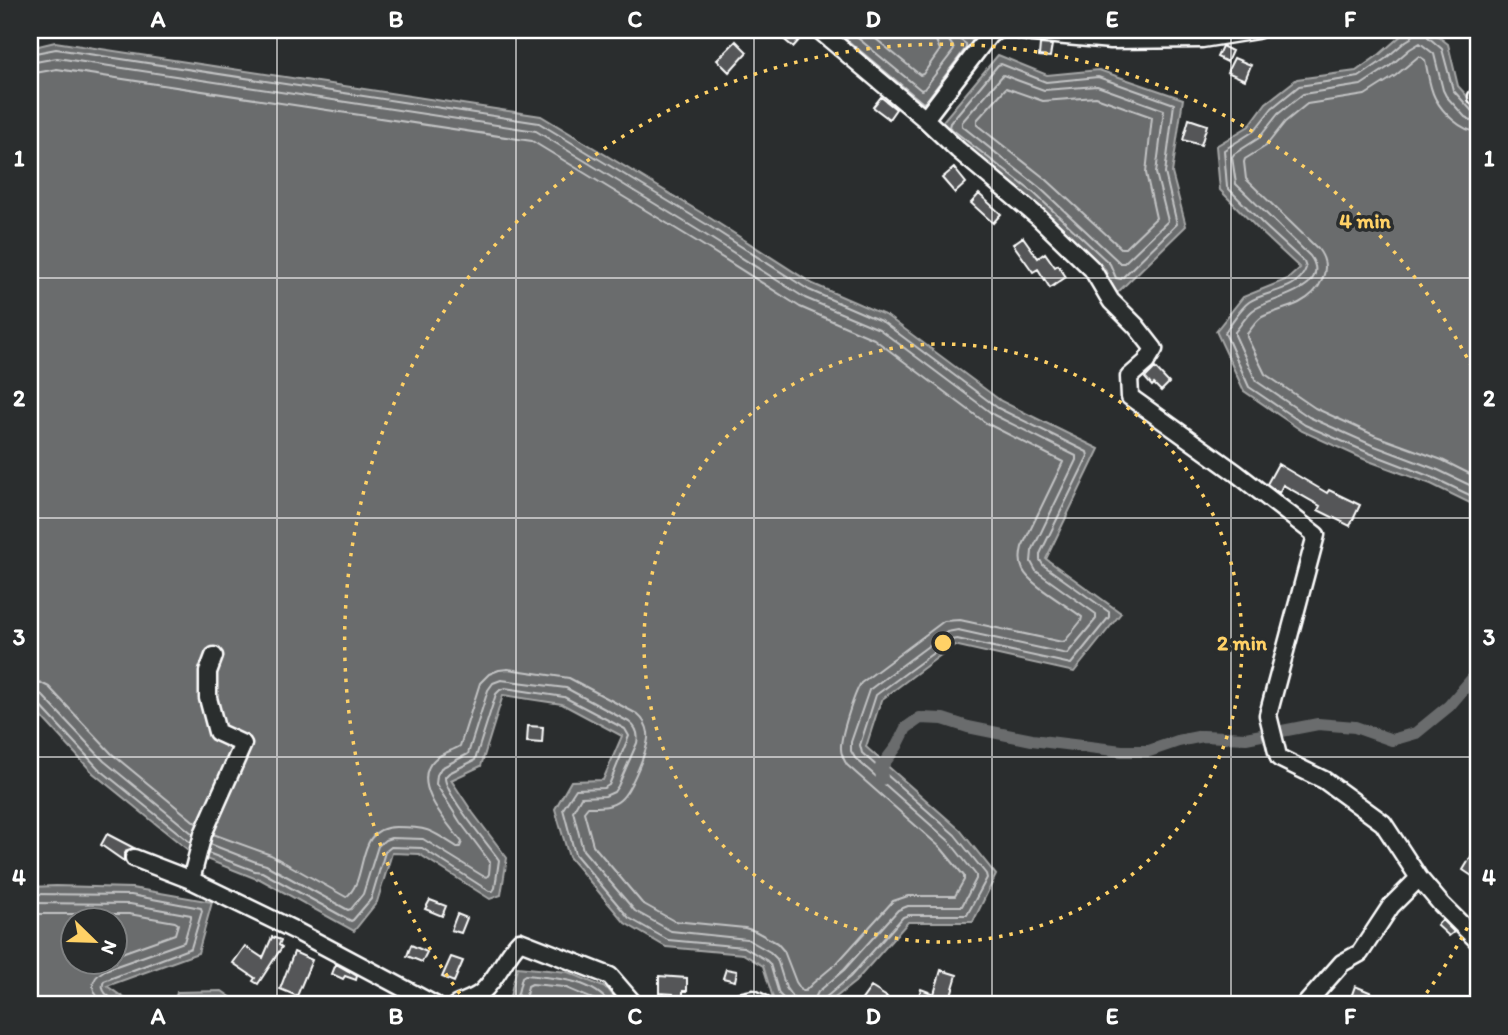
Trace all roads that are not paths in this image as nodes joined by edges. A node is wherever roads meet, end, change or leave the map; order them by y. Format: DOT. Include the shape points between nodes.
graph roads {
  1 [pos="819,30"];
  2 [pos="999,30"];
  3 [pos="1019,30"];
  4 [pos="1257,30"];
  5 [pos="925,119"];
  6 [pos="214,656"];
  7 [pos="134,858"];
  8 [pos="1419,878"];
  9 [pos="191,880"];
  10 [pos="1478,942"];
  11 [pos="435,1005"];
  12 [pos="456,1005"];
  13 [pos="635,1005"];
  14 [pos="725,1005"];
  15 [pos="765,1005"];
  16 [pos="1305,1005"];
  1 -- 5 [label="street"];
  2 -- 5 [label="street" via="990,34"];
  3 -- 4 [label="street" via="1111,40 1202,39"];
  5 -- 8 [label="street" via="1092,269 1111,301 1154,349 1129,377 1130,397 1316,535 1268,715 1277,752 1279,758 1324,780 1383,822"];
  6 -- 9 [label="street" via="208,671 208,698 217,732 243,744 204,834"];
  7 -- 9 [label="street"];
  8 -- 10 [label="street"];
  8 -- 16 [label="street" via="1391,906 1360,953 1342,963"];
  9 -- 11 [label="street"];
  12 -- 13 [label="street" via="480,994 520,941 610,976"];
  14 -- 15 [label="street" via="753,999"];
}
